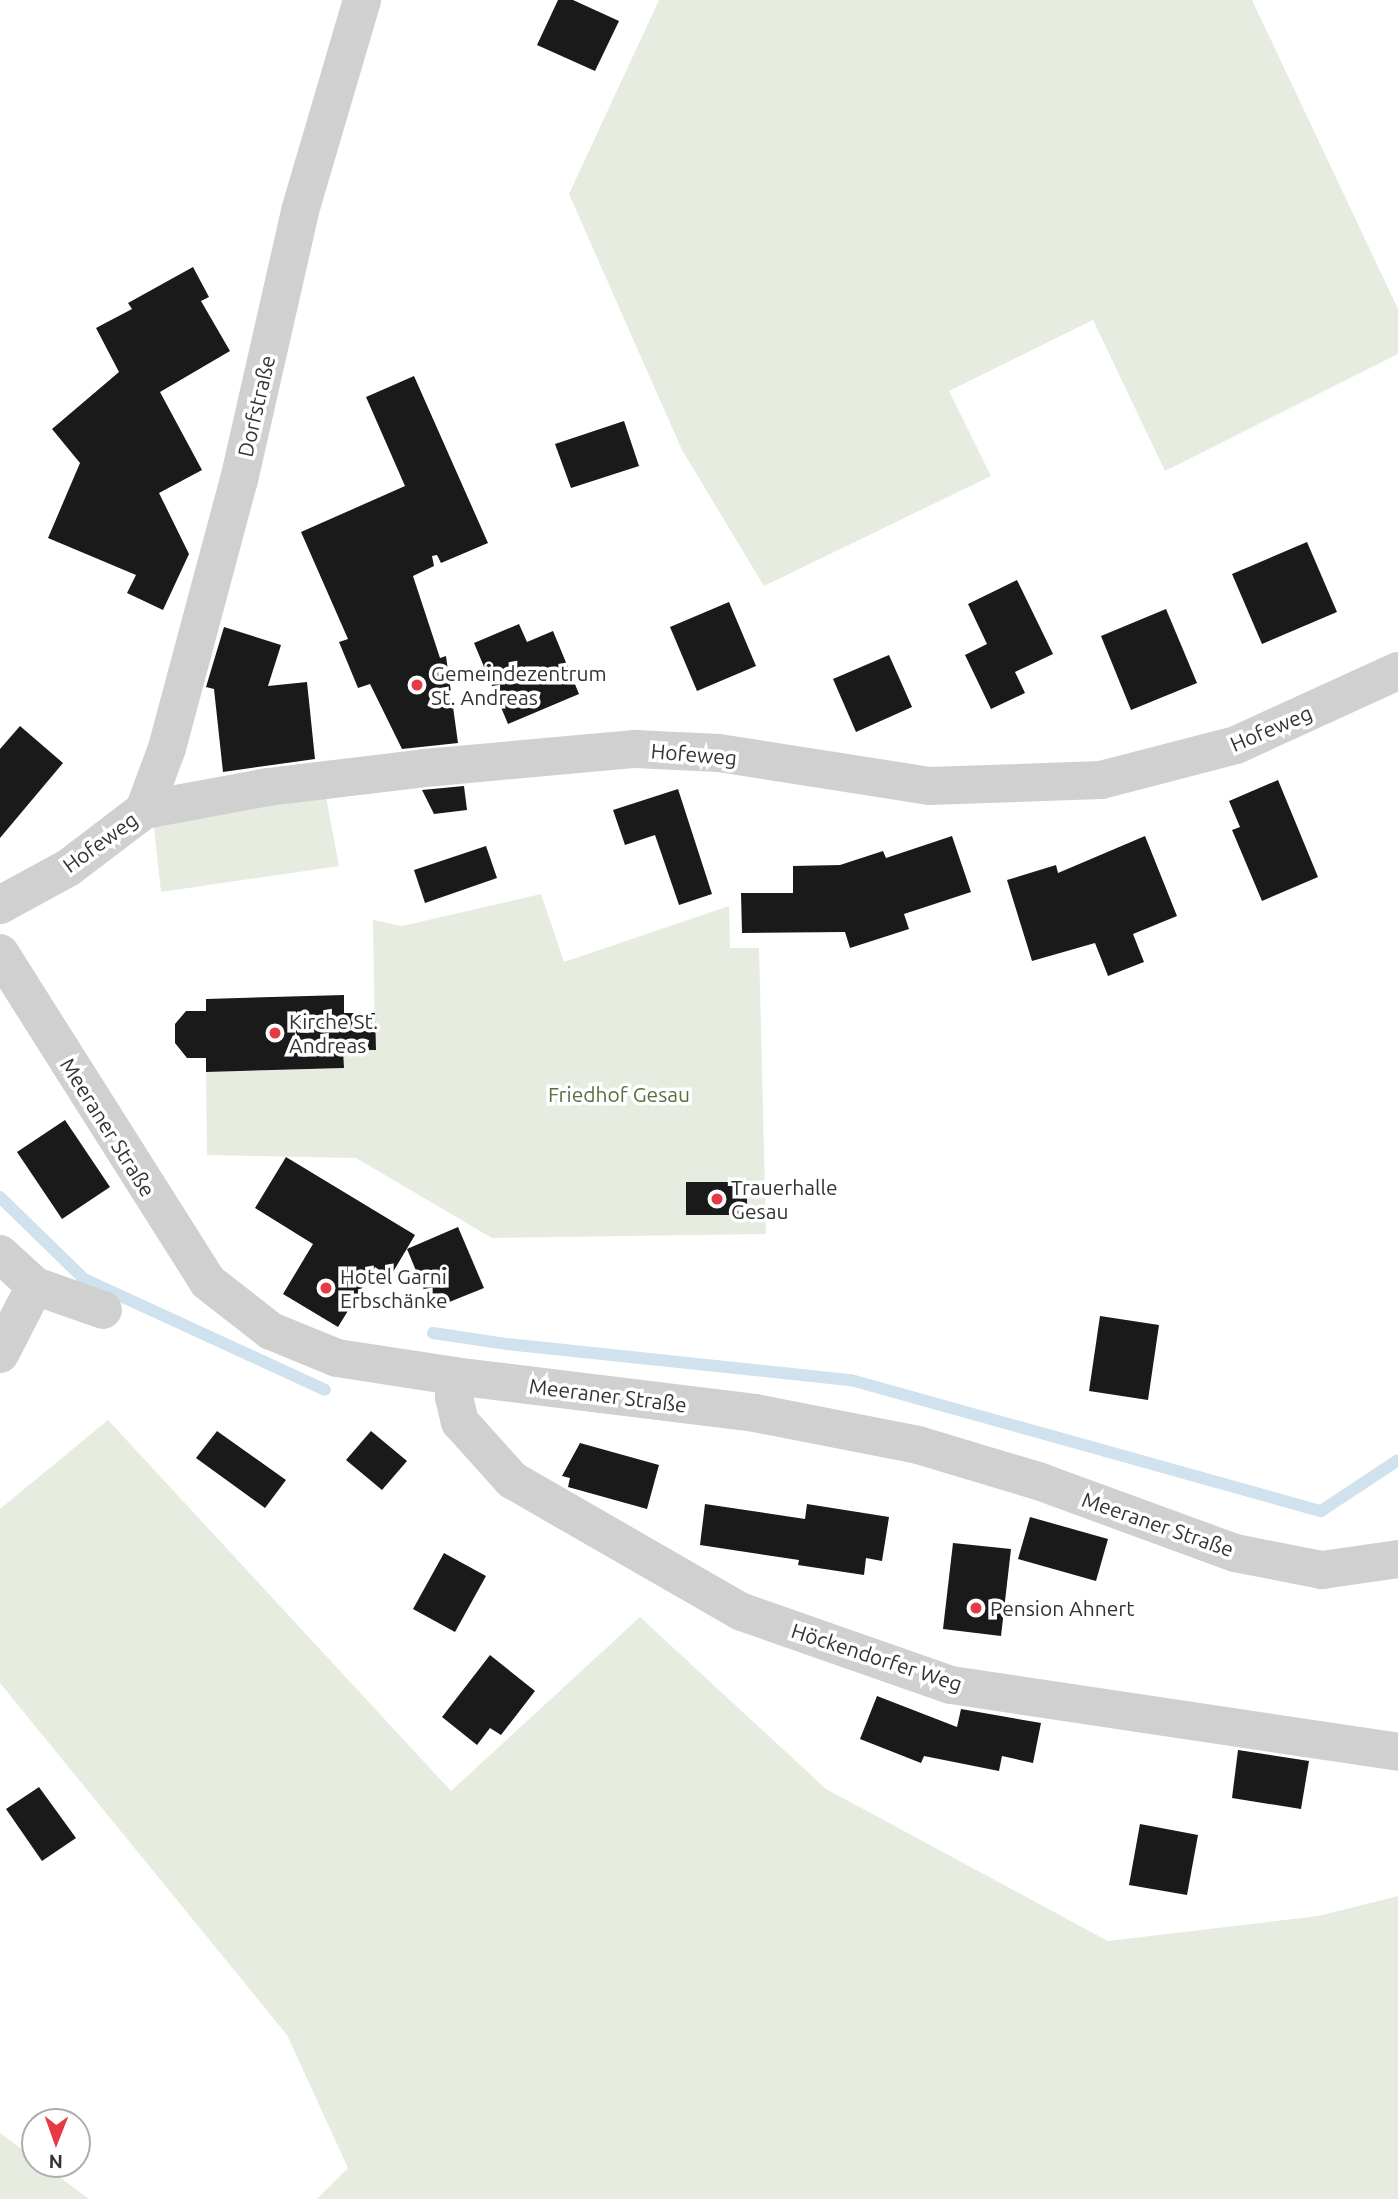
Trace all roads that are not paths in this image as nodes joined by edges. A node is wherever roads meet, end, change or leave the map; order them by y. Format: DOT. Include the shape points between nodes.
graph roads {
  1 [pos="362,0"];
  2 [pos="1398,671"];
  3 [pos="144,810"];
  4 [pos="0,905"];
  5 [pos="0,953"];
  6 [pos="0,1254"];
  7 [pos="35,1286"];
  8 [pos="103,1310"];
  9 [pos="0,1354"];
  10 [pos="454,1376"];
  11 [pos="1398,1559"];
  12 [pos="1398,1752"];
  1 -- 3 [label="street, Dorfstraße" via="300,211 239,480 170,737"];
  2 -- 3 [label="street, Hofeweg" via="1236,746 1101,780 929,786 719,753 635,749 372,774"];
  3 -- 4 [label="street, Hofeweg" via="68,868"];
  5 -- 10 [label="street, Meeraner Straße" via="208,1282 271,1331 337,1358"];
  6 -- 7 [label="street"];
  7 -- 8 [label="street"];
  7 -- 9 [label="street"];
  10 -- 11 [label="street, Meeraner Straße" via="755,1413 918,1445 1041,1482 1235,1553 1322,1570"];
  10 -- 12 [label="street, Höckendorfer Weg" via="460,1422 512,1480 743,1612 951,1685"];
}
